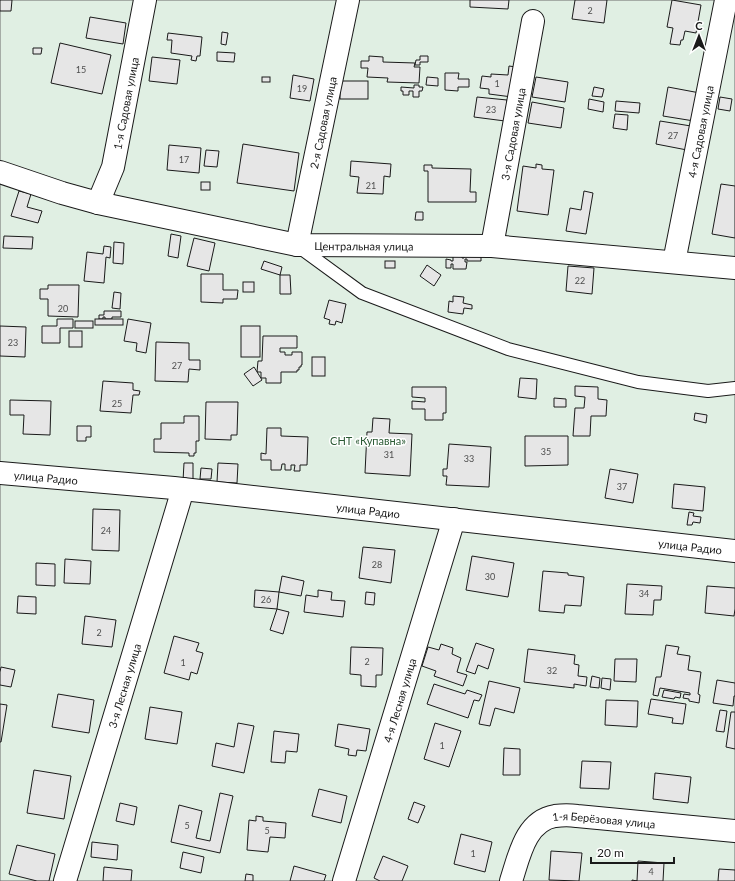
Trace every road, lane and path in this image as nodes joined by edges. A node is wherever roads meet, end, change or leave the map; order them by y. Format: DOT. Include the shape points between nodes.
graph roads {
  1 [pos="145,0"];
  2 [pos="348,0"];
  3 [pos="726,0"];
  4 [pos="533,22"];
  5 [pos="0,172"];
  6 [pos="98,203"];
  7 [pos="297,245"];
  8 [pos="492,246"];
  9 [pos="674,262"];
  10 [pos="735,268"];
  11 [pos="735,388"];
  12 [pos="0,474"];
  13 [pos="183,490"];
  14 [pos="454,519"];
  15 [pos="735,551"];
  16 [pos="735,831"];
  17 [pos="65,881"];
  18 [pos="344,881"];
  19 [pos="511,881"];
  1 -- 6 [label="street, 1-я Садовая улица" via="113,168"];
  2 -- 7 [label="street, 2-я Садовая улица"];
  3 -- 9 [label="street, 4-я Садовая улица"];
  4 -- 8 [label="street, 3-я Садовая улица"];
  5 -- 6 [label="street, Центральная улица"];
  6 -- 7 [label="street, Центральная улица"];
  7 -- 8 [label="street, Центральная улица"];
  7 -- 11 [label="lane" via="362,293 508,349 638,382 708,391"];
  8 -- 9 [label="street, Центральная улица"];
  9 -- 10 [label="street, Центральная улица"];
  12 -- 13 [label="street, улица Радио"];
  13 -- 14 [label="street, улица Радио"];
  13 -- 17 [label="street, 3-я Лесная улица"];
  14 -- 15 [label="street, улица Радио"];
  14 -- 18 [label="street, 4-я Лесная улица"];
  16 -- 19 [label="street, 1-я Берёзовая улица" via="554,816 531,830 523,842"];
}
